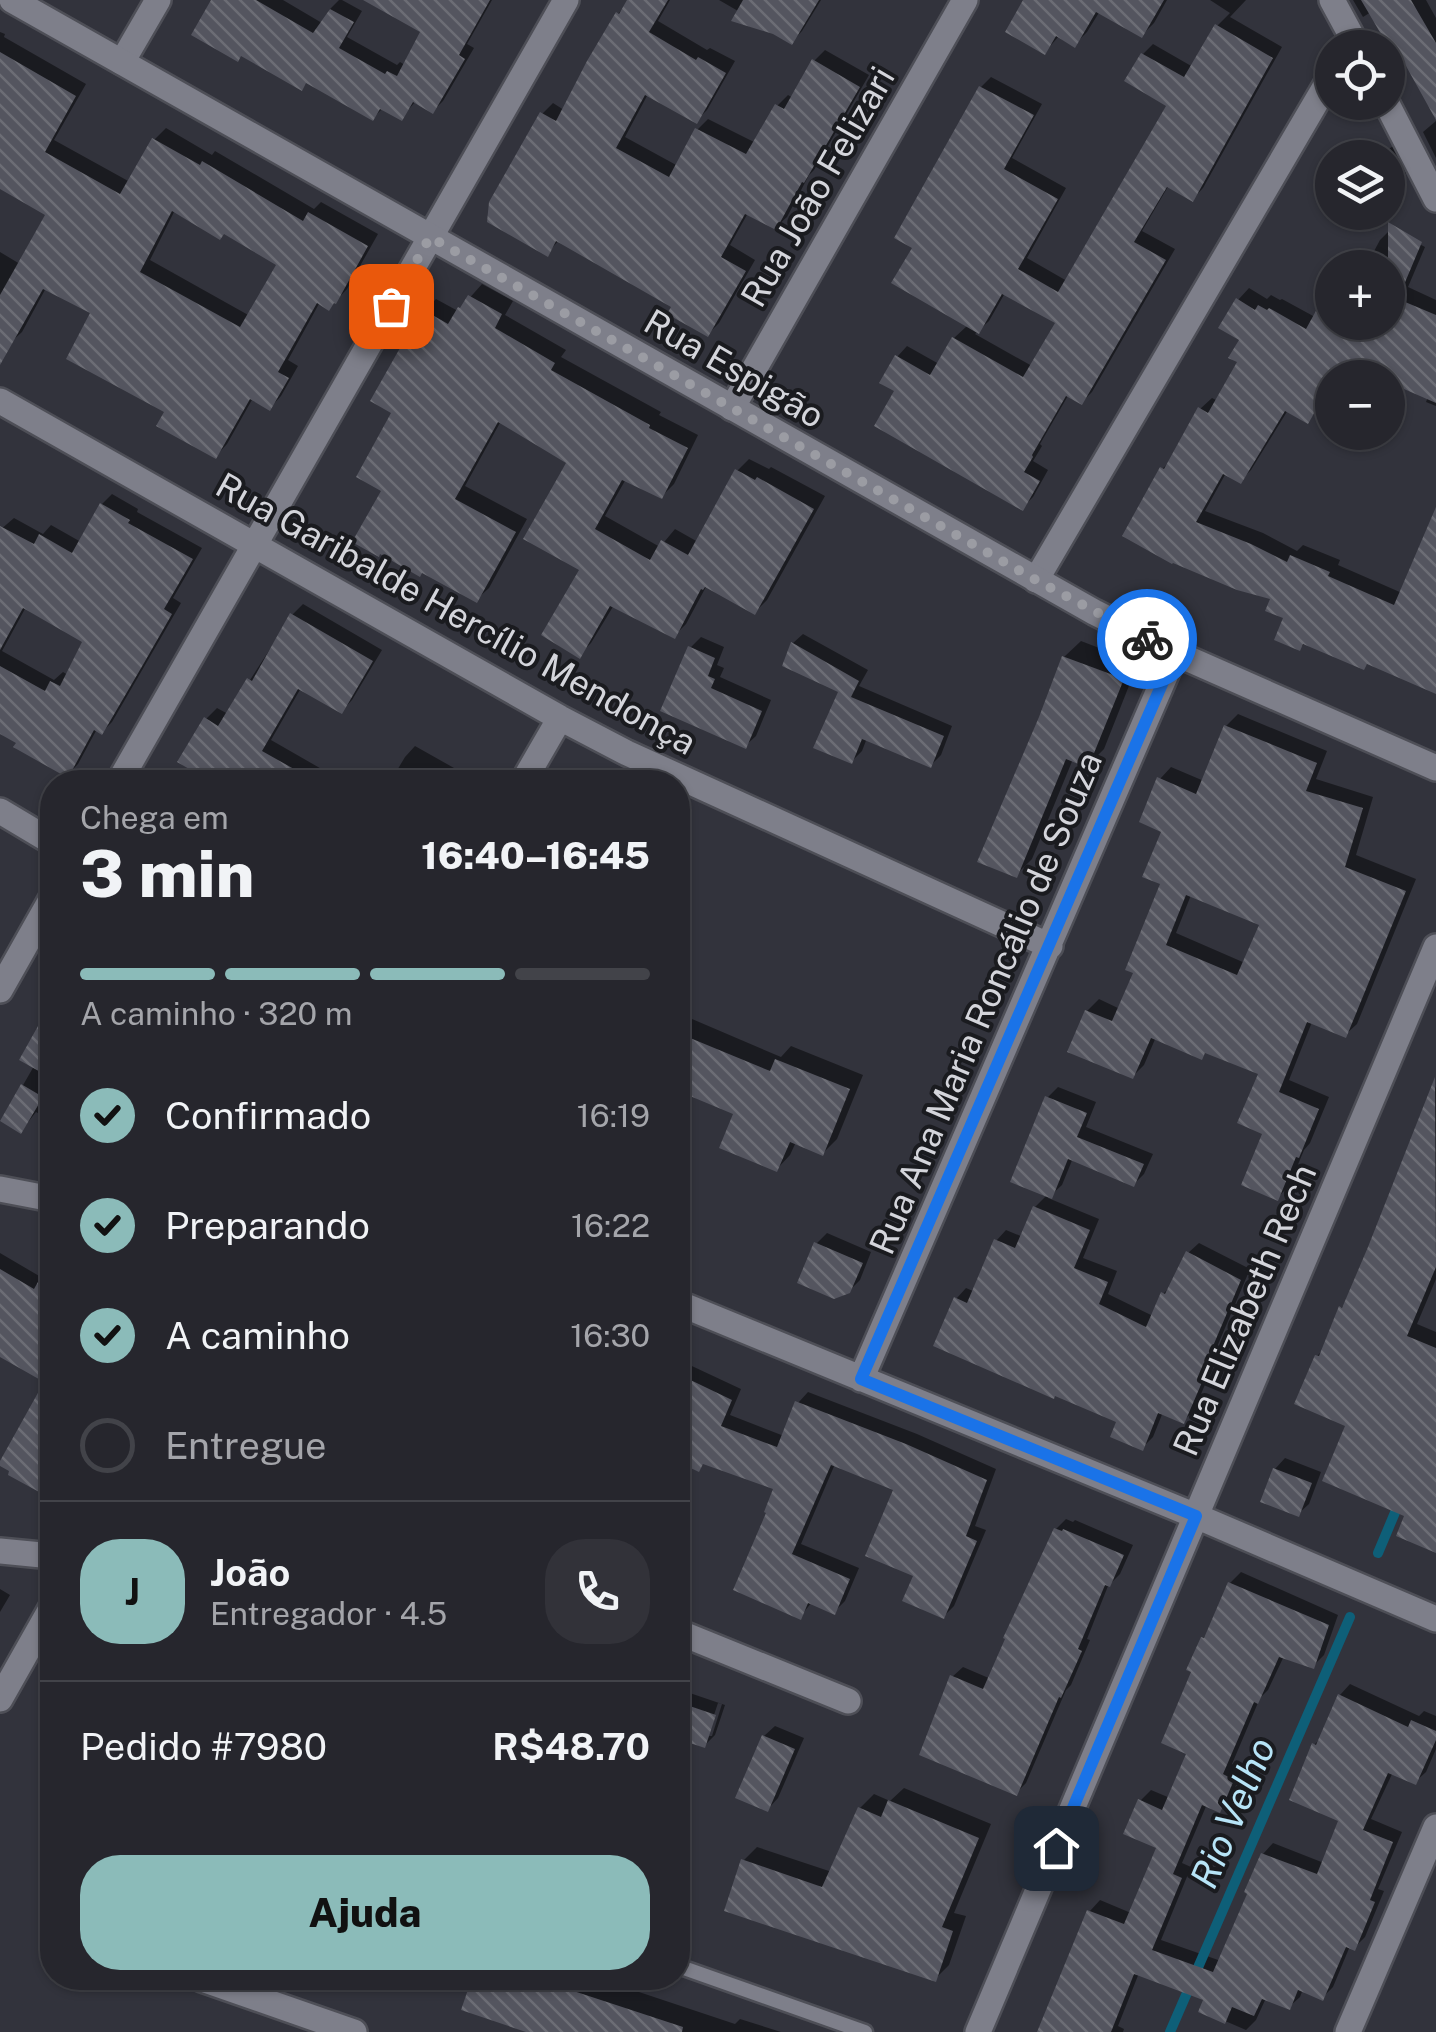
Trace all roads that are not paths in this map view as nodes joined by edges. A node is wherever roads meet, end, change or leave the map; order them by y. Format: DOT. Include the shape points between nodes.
graph roads {
  1 [pos="12,0"];
  2 [pos="158,0"];
  3 [pos="566,0"];
  4 [pos="965,0"];
  5 [pos="1332,0"];
  6 [pos="1346,30"];
  7 [pos="122,62"];
  8 [pos="1315,104"];
  9 [pos="1395,120"];
  10 [pos="1436,199"];
  11 [pos="430,237"];
  12 [pos="0,402"];
  13 [pos="732,408"];
  14 [pos="254,546"];
  15 [pos="1036,580"];
  16 [pos="1175,654"];
  17 [pos="560,718"];
  18 [pos="1436,768"];
  19 [pos="125,770"];
  20 [pos="530,770"];
  21 [pos="664,770"];
  22 [pos="690,782"];
  23 [pos="0,811"];
  24 [pos="40,835"];
  25 [pos="40,919"];
  26 [pos="1050,946"];
  27 [pos="1436,946"];
  28 [pos="0,990"];
  29 [pos="0,1189"];
  30 [pos="40,1196"];
  31 [pos="690,1308"];
  32 [pos="861,1379"];
  33 [pos="1196,1516"];
  34 [pos="0,1551"];
  35 [pos="40,1555"];
  36 [pos="1436,1619"];
  37 [pos="40,1628"];
  38 [pos="690,1637"];
  39 [pos="0,1698"];
  40 [pos="848,1702"];
  41 [pos="1436,1828"];
  42 [pos="690,1970"];
  43 [pos="234,1990"];
  44 [pos="354,2032"];
  45 [pos="866,2032"];
  46 [pos="978,2032"];
  47 [pos="1348,2032"];
  1 -- 7 [label="street, Rua Espigão"];
  2 -- 7 [label="street"];
  3 -- 11 [label="street"];
  4 -- 13 [label="street, Rua João Felizari"];
  5 -- 6 [label="street"];
  7 -- 11 [label="street, Rua Espigão"];
  8 -- 15 [label="street"];
  9 -- 10 [label="street"];
  11 -- 13 [label="street, Rua Espigão"];
  11 -- 14 [label="street"];
  12 -- 14 [label="street, Rua Garibalde Hercílio Mendonça"];
  13 -- 15 [label="street, Rua Espigão"];
  14 -- 17 [label="street, Rua Garibalde Hercílio Mendonça"];
  14 -- 19 [label="street"];
  15 -- 16 [label="street, Rua Espigão"];
  16 -- 18 [label="street, Rua Espigão"];
  16 -- 26 [label="street, Rua Ana Maria Roncálio de Souza"];
  17 -- 20 [label="street"];
  17 -- 21 [label="street, Rua Garibalde Hercílio Mendonça"];
  22 -- 26 [label="street, Rua Garibalde Hercílio Mendonça"];
  23 -- 24 [label="street"];
  25 -- 28 [label="street"];
  26 -- 32 [label="street, Rua Ana Maria Roncálio de Souza"];
  27 -- 33 [label="street, Rua Elizabeth Rech"];
  29 -- 30 [label="street"];
  31 -- 32 [label="street"];
  32 -- 33 [label="street"];
  33 -- 36 [label="street"];
  33 -- 46 [label="street, Rua Elizabeth Rech"];
  34 -- 35 [label="street"];
  37 -- 39 [label="street"];
  38 -- 40 [label="street"];
  41 -- 47 [label="street"];
  42 -- 45 [label="lane"];
  43 -- 44 [label="street"];
}
